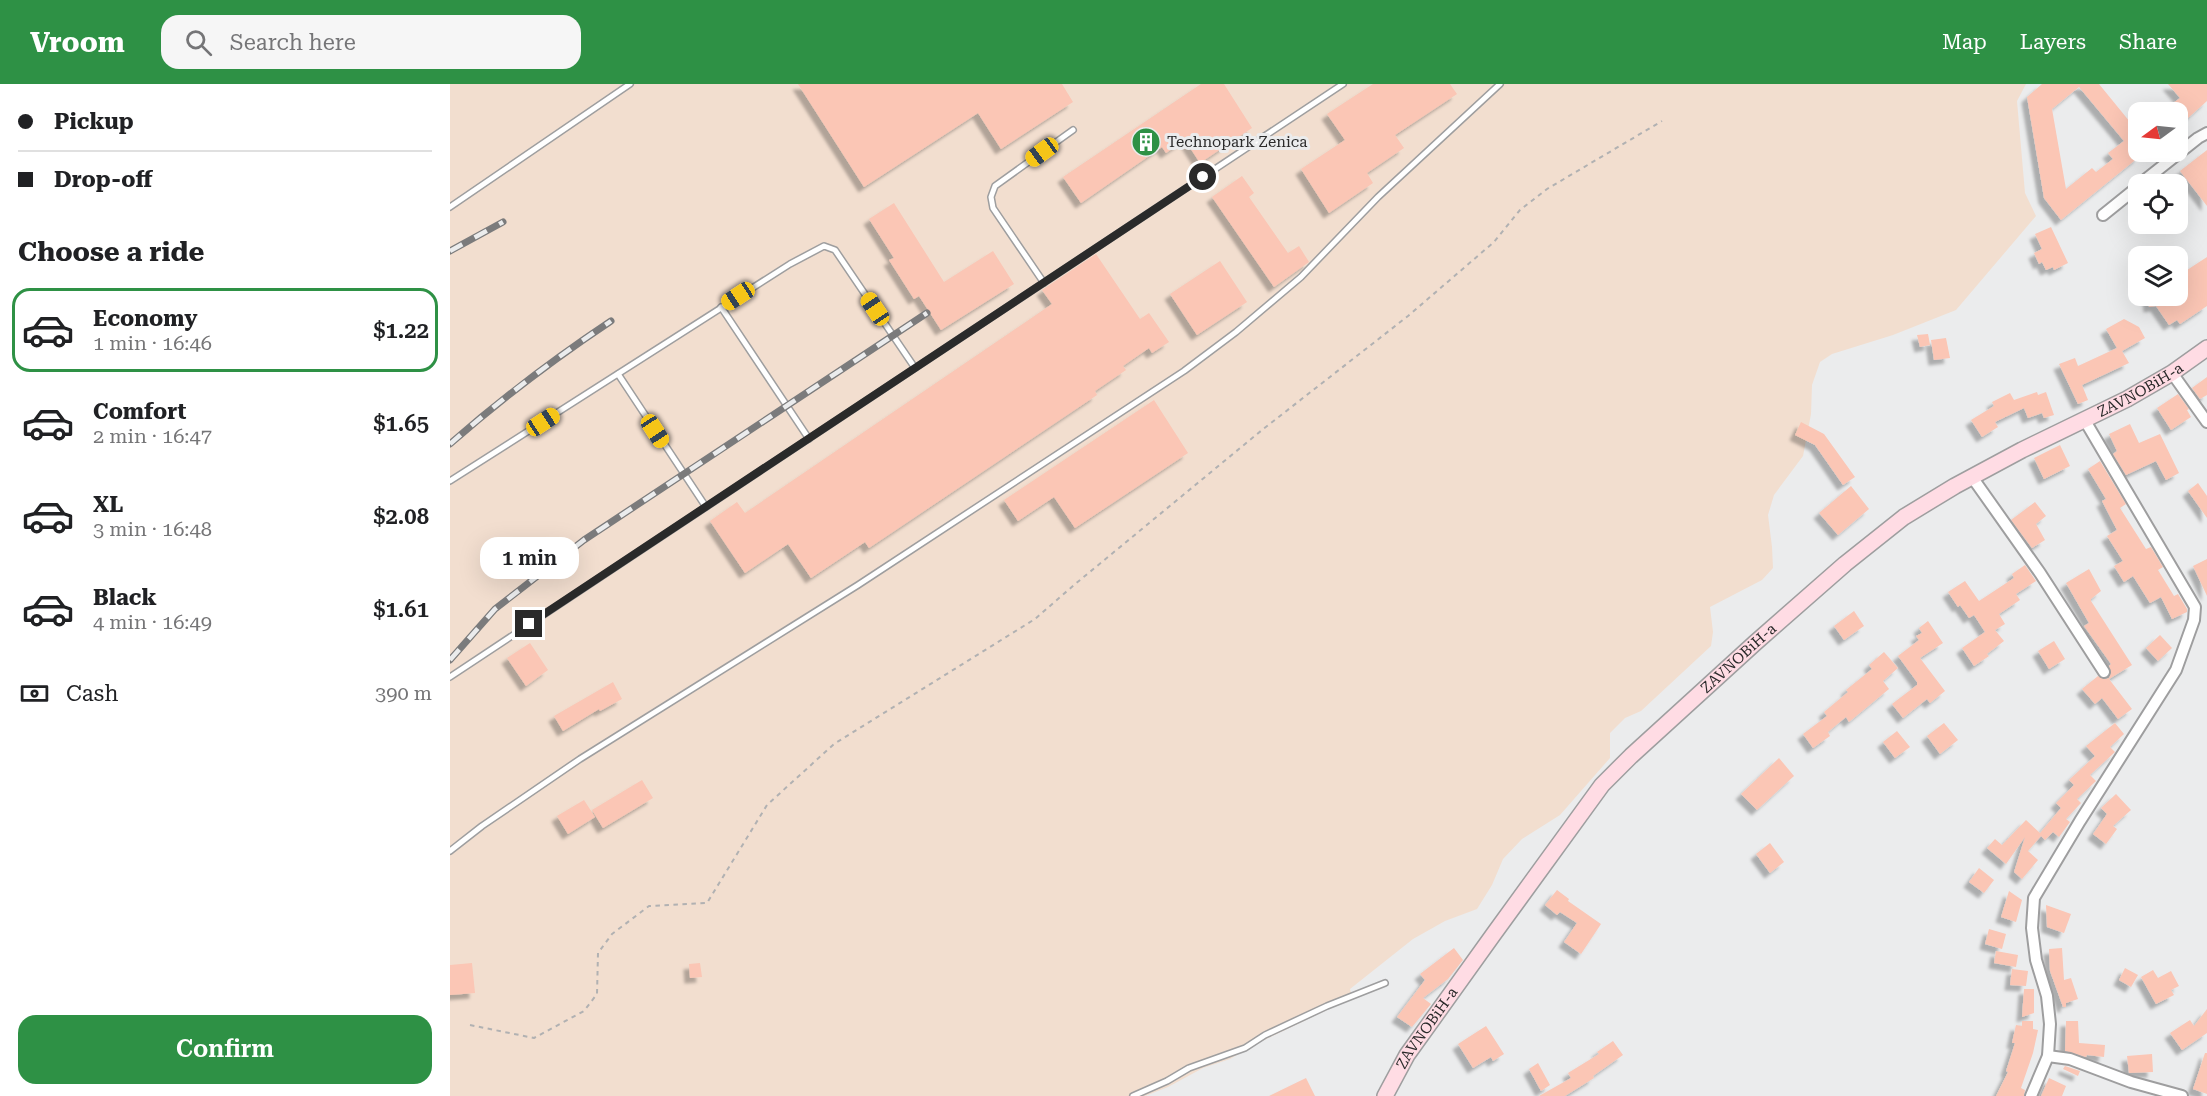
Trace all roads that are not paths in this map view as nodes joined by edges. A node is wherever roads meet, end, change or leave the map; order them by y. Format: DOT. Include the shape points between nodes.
graph roads {
  1 [pos="630,84"];
  2 [pos="1343,84"];
  3 [pos="1500,84"];
  4 [pos="1073,130"];
  5 [pos="2207,133"];
  6 [pos="2154,174"];
  7 [pos="2128,195"];
  8 [pos="450,207"];
  9 [pos="2103,215"];
  10 [pos="1044,283"];
  11 [pos="721,307"];
  12 [pos="2207,348"];
  13 [pos="915,368"];
  14 [pos="2172,373"];
  15 [pos="618,374"];
  16 [pos="2084,419"];
  17 [pos="2207,422"];
  18 [pos="808,439"];
  19 [pos="1972,477"];
  20 [pos="450,481"];
  21 [pos="706,507"];
  22 [pos="2104,672"];
  23 [pos="450,677"];
  24 [pos="450,851"];
  25 [pos="1385,983"];
  26 [pos="2048,1056"];
  27 [pos="1133,1096"];
  28 [pos="1386,1096"];
  29 [pos="2031,1096"];
  30 [pos="2182,1096"];
  1 -- 8 [label="lane"];
  2 -- 10 [label="lane"];
  3 -- 24 [label="lane" via="1378,196 1301,277 1184,371 828,604 580,759"];
  4 -- 10 [label="lane" via="995,186 991,197 993,208"];
  5 -- 6 [label="street"];
  7 -- 9 [label="street"];
  10 -- 13 [label="lane"];
  11 -- 13 [label="lane" via="824,246 835,250"];
  11 -- 15 [label="lane"];
  11 -- 18 [label="lane"];
  12 -- 14 [label="main road, ZAVNOBiH-a"];
  13 -- 18 [label="lane"];
  14 -- 16 [label="main road, ZAVNOBiH-a"];
  14 -- 17 [label="street"];
  15 -- 20 [label="lane"];
  15 -- 21 [label="lane"];
  16 -- 19 [label="main road, ZAVNOBiH-a"];
  16 -- 26 [label="street" via="2195,607 2176,670 2034,898 2036,960 2047,996 2050,1024"];
  18 -- 21 [label="lane"];
  19 -- 22 [label="street"];
  19 -- 28 [label="main road, ZAVNOBiH-a" via="1904,517 1845,564 1602,785 1407,1055"];
  21 -- 23 [label="lane"];
  25 -- 27 [label="lane"];
  26 -- 29 [label="street"];
  26 -- 30 [label="street" via="2070,1059"];
}
